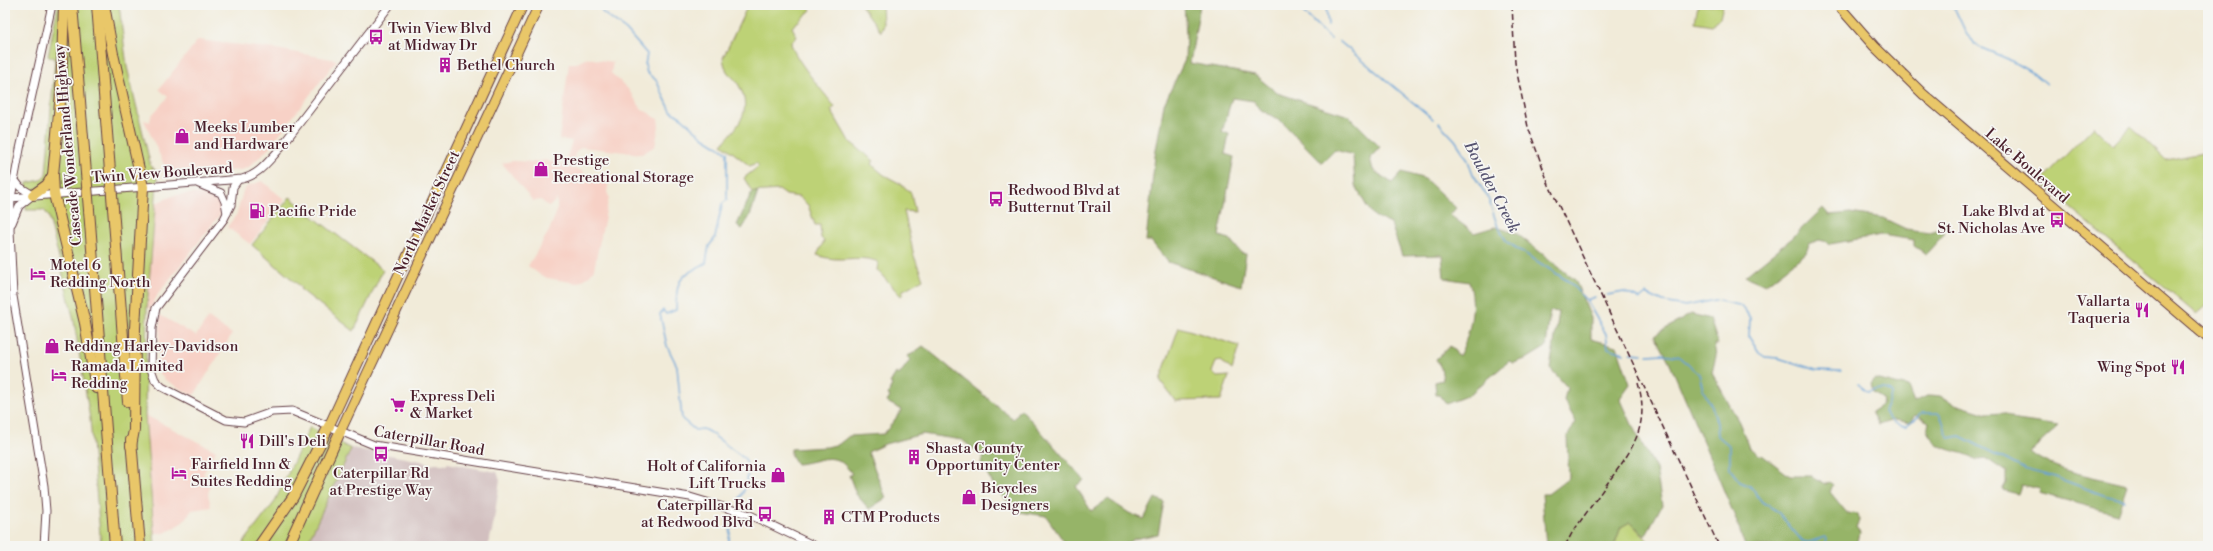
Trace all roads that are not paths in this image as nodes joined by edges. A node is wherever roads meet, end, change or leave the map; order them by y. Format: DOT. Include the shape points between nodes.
graph roads {
  1 [pos="52,5"];
  2 [pos="64,5"];
  3 [pos="72,5"];
  4 [pos="97,5"];
  5 [pos="104,5"];
  6 [pos="390,5"];
  7 [pos="523,5"];
  8 [pos="539,5"];
  9 [pos="1838,5"];
  10 [pos="53,175"];
  11 [pos="14,178"];
  12 [pos="238,180"];
  13 [pos="188,183"];
  14 [pos="143,187"];
  15 [pos="54,194"];
  16 [pos="33,195"];
  17 [pos="11,198"];
  18 [pos="227,214"];
  19 [pos="10,228"];
  20 [pos="2208,338"];
  21 [pos="329,426"];
  22 [pos="340,432"];
  23 [pos="106,441"];
  24 [pos="132,446"];
  25 [pos="44,546"];
  26 [pos="115,546"];
  27 [pos="140,546"];
  28 [pos="259,546"];
  29 [pos="288,546"];
  30 [pos="816,546"];
  1 -- 11 [label="street"];
  2 -- 10 [label="highway" via="61,92"];
  3 -- 23 [label="highway, Cascade Wonderland Highway, bridge"];
  4 -- 24 [label="highway, bridge"];
  5 -- 14 [label="highway"];
  6 -- 12 [label="street, Twin View Boulevard" via="264,167 252,176"];
  7 -- 21 [label="main road, North Market Street"];
  8 -- 22 [label="main road, North Market Street"];
  9 -- 20 [label="main road, Lake Boulevard" via="1874,46 1923,94"];
  10 -- 15 [label="highway"];
  10 -- 16 [label="highway" via="47,185"];
  11 -- 16 [label="street" via="20,187"];
  11 -- 17 [label="street"];
  12 -- 13 [label="street, Twin View Boulevard"];
  12 -- 18 [label="street, Caterpillar Road" via="233,187"];
  13 -- 14 [label="street, Twin View Boulevard"];
  13 -- 18 [label="street" via="207,186 220,193"];
  14 -- 15 [label="street, Twin View Boulevard"];
  14 -- 24 [label="highway" via="135,328"];
  15 -- 16 [label="street, Twin View Boulevard"];
  15 -- 23 [label="highway" via="89,344 100,420"];
  16 -- 17 [label="street, Twin View Boulevard"];
  16 -- 19 [label="street" via="19,206"];
  17 -- 19 [label="street"];
  18 -- 21 [label="street, Caterpillar Road" via="156,308 152,328 152,376 167,390 226,420 244,422 286,410"];
  19 -- 25 [label="street" via="13,296 44,491"];
  21 -- 22 [label="street, Caterpillar Road"];
  21 -- 28 [label="highway" via="294,497"];
  22 -- 29 [label="highway"];
  22 -- 30 [label="street, Caterpillar Road" via="374,446 690,497 765,521"];
  23 -- 26 [label="highway, Cascade Wonderland Highway"];
  24 -- 27 [label="highway"];
}
